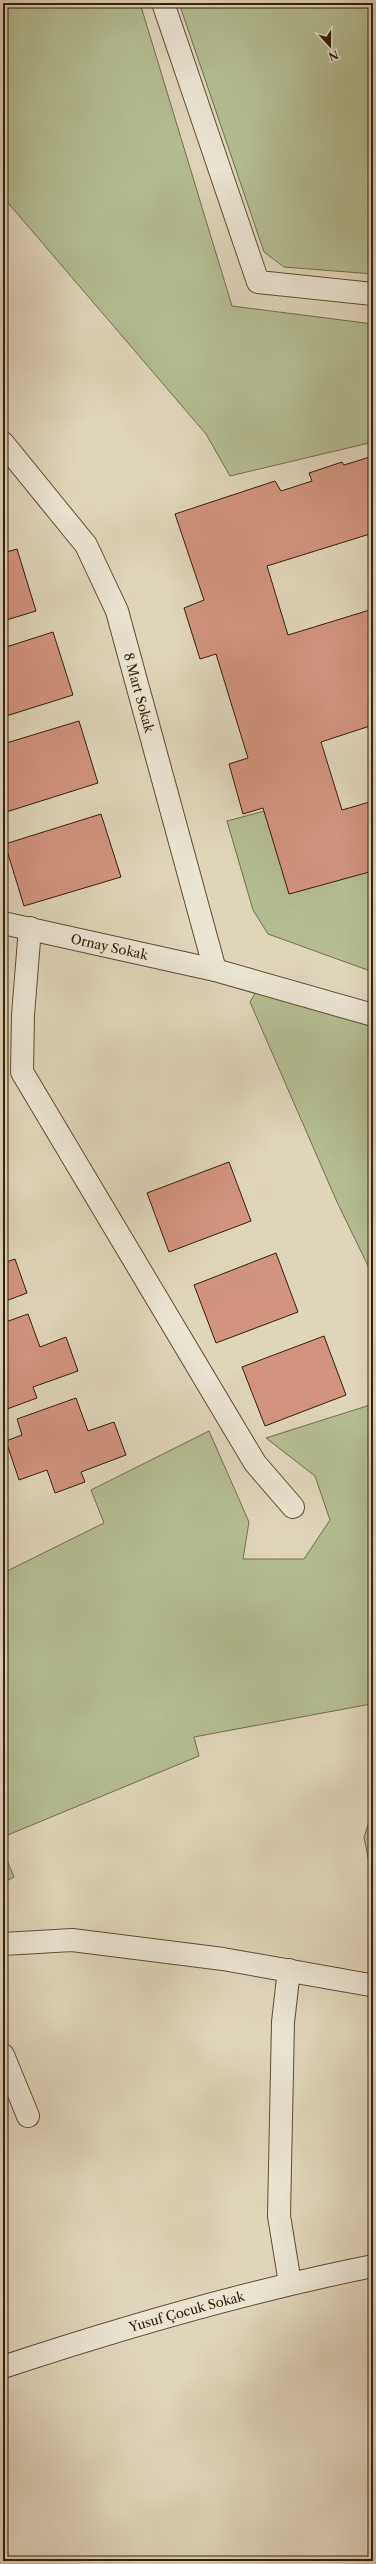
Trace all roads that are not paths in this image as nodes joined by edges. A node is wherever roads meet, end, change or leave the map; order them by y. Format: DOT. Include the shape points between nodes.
graph roads {
  1 [pos="163,3"];
  2 [pos="373,294"];
  3 [pos="3,443"];
  4 [pos="3,923"];
  5 [pos="30,928"];
  6 [pos="216,970"];
  7 [pos="373,1015"];
  8 [pos="293,1507"];
  9 [pos="3,1944"];
  10 [pos="289,1970"];
  11 [pos="370,1985"];
  12 [pos="3,2055"];
  13 [pos="28,2116"];
  14 [pos="373,2266"];
  15 [pos="290,2282"];
  16 [pos="3,2367"];
  1 -- 2 [label="street" via="258,282"];
  3 -- 6 [label="street, 8 Mart Sokak" via="86,545 117,611"];
  4 -- 5 [label="street, Ornay Sokak"];
  5 -- 6 [label="street, Ornay Sokak"];
  5 -- 8 [label="street" via="23,1014 22,1072 255,1463"];
  6 -- 7 [label="street, Ornay Sokak"];
  9 -- 10 [label="street" via="72,1940"];
  10 -- 11 [label="street"];
  10 -- 15 [label="street" via="283,2022 279,2216"];
  12 -- 13 [label="street"];
  14 -- 15 [label="street, Yusuf Çocuk Sokak"];
  15 -- 16 [label="street, Yusuf Çocuk Sokak"];
}
